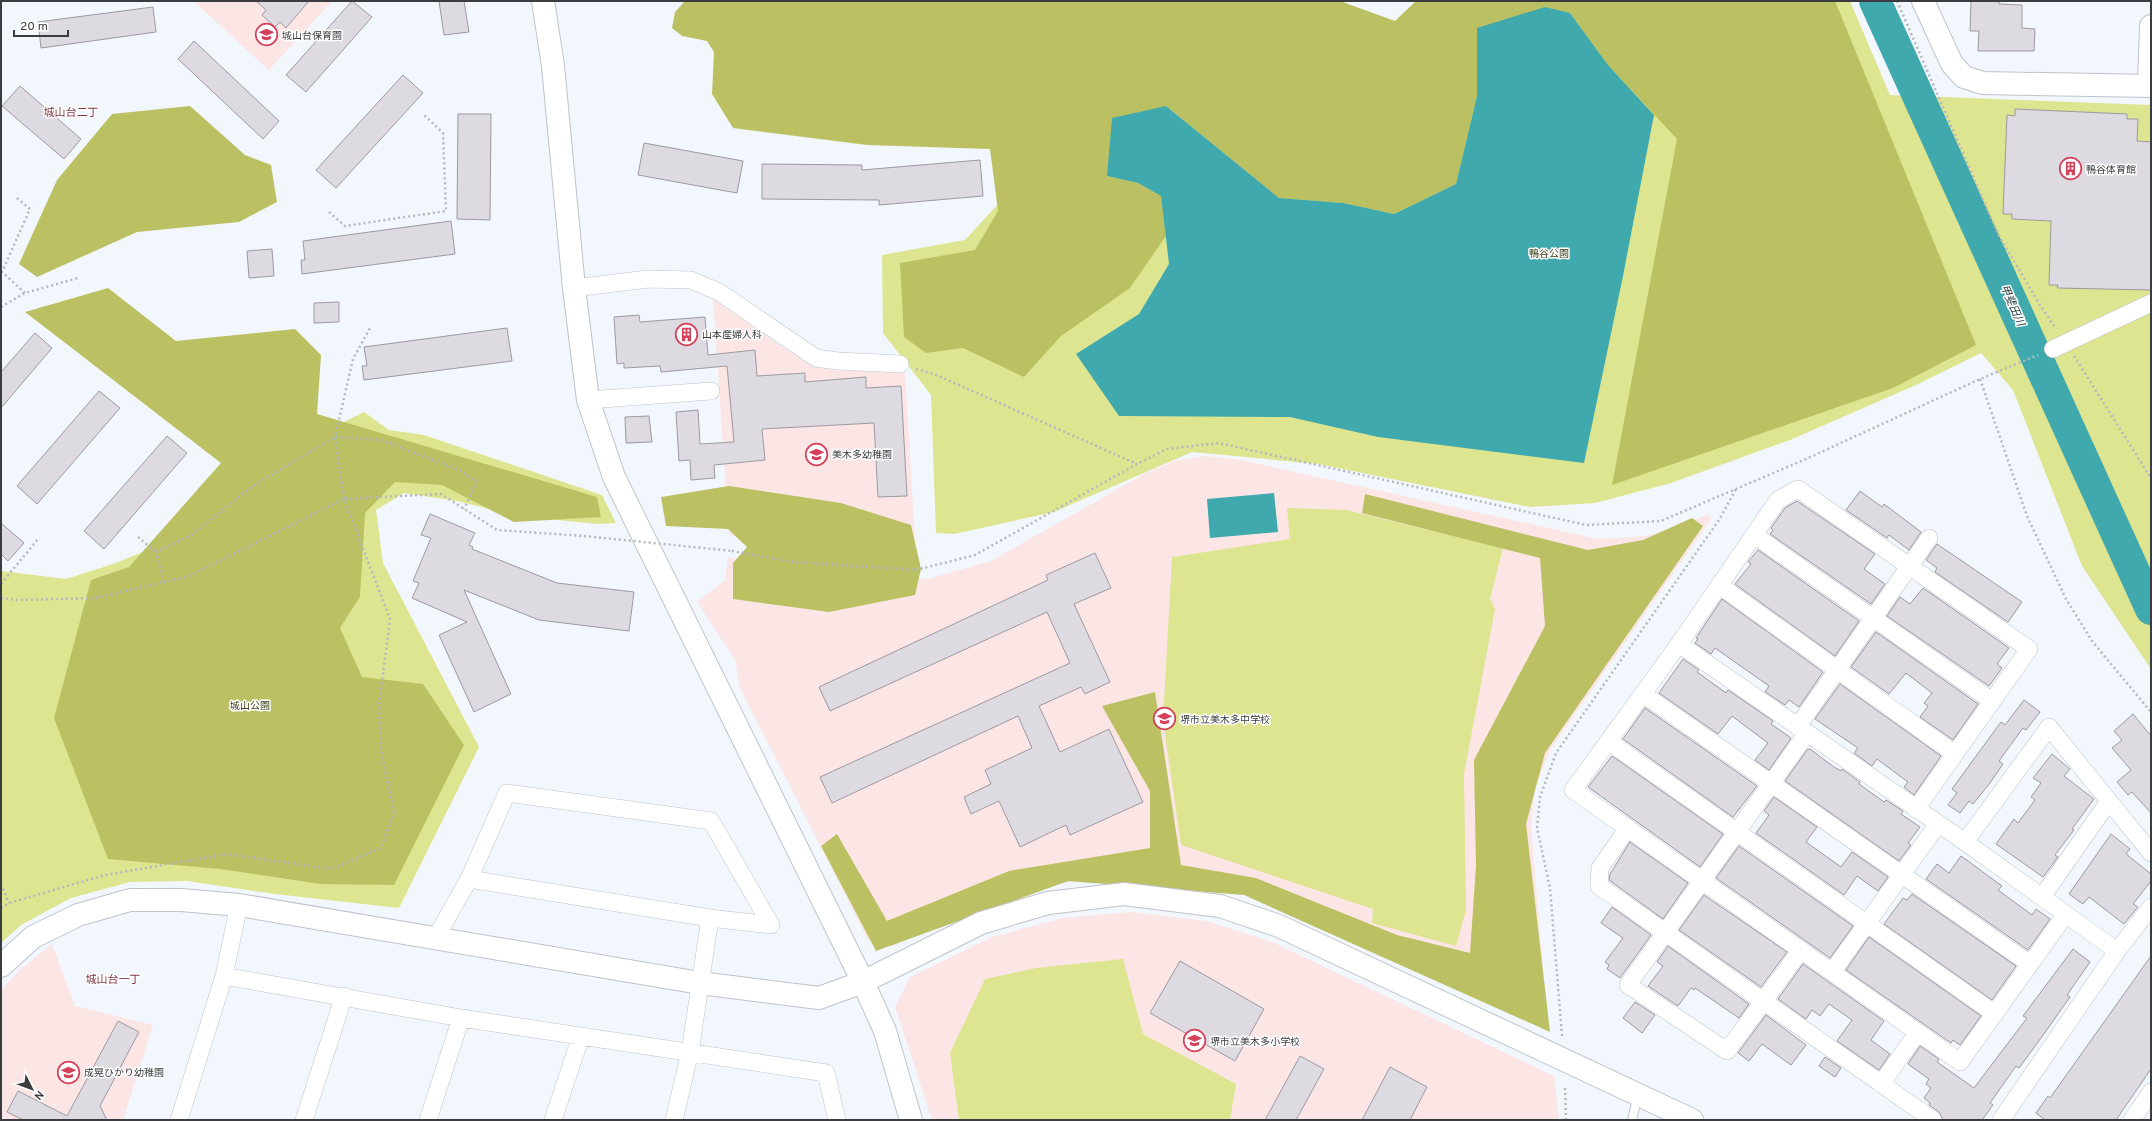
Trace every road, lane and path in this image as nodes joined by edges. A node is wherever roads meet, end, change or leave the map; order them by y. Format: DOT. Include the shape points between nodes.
graph roads {
  1 [pos="543,1"];
  2 [pos="1897,1"];
  3 [pos="1923,1"];
  4 [pos="2151,26"];
  5 [pos="2150,86"];
  6 [pos="422,114"];
  7 [pos="17,198"];
  8 [pos="329,212"];
  9 [pos="78,278"];
  10 [pos="574,288"];
  11 [pos="26,293"];
  12 [pos="2151,303"];
  13 [pos="1,307"];
  14 [pos="370,328"];
  15 [pos="2060,346"];
  16 [pos="900,364"];
  17 [pos="1980,379"];
  18 [pos="710,391"];
  19 [pos="588,400"];
  20 [pos="335,437"];
  21 [pos="1137,464"];
  22 [pos="2151,478"];
  23 [pos="344,499"];
  24 [pos="464,509"];
  25 [pos="1754,535"];
  26 [pos="138,537"];
  27 [pos="1929,538"];
  28 [pos="38,539"];
  29 [pos="156,552"];
  30 [pos="1909,566"];
  31 [pos="164,582"];
  32 [pos="1,584"];
  33 [pos="1719,585"];
  34 [pos="1,598"];
  35 [pos="1874,617"];
  36 [pos="1678,644"];
  37 [pos="1837,669"];
  38 [pos="1643,694"];
  39 [pos="1992,701"];
  40 [pos="2151,712"];
  41 [pos="1802,730"];
  42 [pos="1608,741"];
  43 [pos="1955,754"];
  44 [pos="1770,784"];
  45 [pos="2109,801"];
  46 [pos="1916,809"];
  47 [pos="1938,824"];
  48 [pos="1628,828"];
  49 [pos="1736,832"];
  50 [pos="1965,842"];
  51 [pos="2151,853"];
  52 [pos="1901,874"];
  53 [pos="469,879"];
  54 [pos="1702,880"];
  55 [pos="1,884"];
  56 [pos="2042,897"];
  57 [pos="9,902"];
  58 [pos="239,905"];
  59 [pos="2151,907"];
  60 [pos="1,908"];
  61 [pos="2066,914"];
  62 [pos="710,918"];
  63 [pos="1867,924"];
  64 [pos="1665,932"];
  65 [pos="435,939"];
  66 [pos="1801,950"];
  67 [pos="2118,951"];
  68 [pos="2030,964"];
  69 [pos="1,966"];
  70 [pos="1832,972"];
  71 [pos="224,976"];
  72 [pos="863,982"];
  73 [pos="700,983"];
  74 [pos="344,996"];
  75 [pos="1763,1002"];
  76 [pos="1995,1014"];
  77 [pos="461,1018"];
  78 [pos="1918,1032"];
  79 [pos="581,1036"];
  80 [pos="690,1052"];
  81 [pos="1881,1084"];
  82 [pos="1565,1088"];
  83 [pos="2151,1092"];
  84 [pos="1638,1094"];
  85 [pos="180,1120"];
  86 [pos="304,1120"];
  87 [pos="428,1120"];
  88 [pos="553,1120"];
  89 [pos="674,1120"];
  90 [pos="837,1120"];
  91 [pos="911,1120"];
  92 [pos="1566,1120"];
  93 [pos="1632,1120"];
  94 [pos="1692,1120"];
  95 [pos="1933,1120"];
  96 [pos="2001,1120"];
  97 [pos="2132,1120"];
  1 -- 10 [label="street" via="553,66"];
  2 -- 15 [label="path" via="1999,236"];
  3 -- 5 [label="street" via="1952,64 1964,77 1983,83"];
  4 -- 5 [label="street"];
  6 -- 8 [label="path" via="444,133 446,211 345,226"];
  7 -- 11 [label="path" via="30,209 2,272"];
  9 -- 11 [label="path"];
  10 -- 16 [label="street" via="648,279 691,280 719,292 816,358"];
  10 -- 19 [label="street"];
  11 -- 13 [label="path"];
  12 -- 15 [label="street"];
  14 -- 20 [label="path" via="353,359"];
  15 -- 17 [label="path"];
  15 -- 22 [label="path"];
  16 -- 21 [label="path" via="934,374"];
  17 -- 21 [label="path" via="1806,460 1661,521 1586,525 1219,443 1167,450"];
  17 -- 40 [label="path" via="2026,516 2066,599 2092,641"];
  18 -- 19 [label="street"];
  19 -- 72 [label="street" via="614,477"];
  20 -- 23 [label="path"];
  20 -- 24 [label="path" via="381,440 459,470 477,482"];
  20 -- 29 [label="path" via="256,484 190,536"];
  21 -- 24 [label="path, bridge" via="975,555 916,570 793,562 732,551 498,530"];
  23 -- 24 [label="path" via="440,494"];
  23 -- 31 [label="path" via="187,577"];
  23 -- 57 [label="path" via="390,619 379,706 381,750 394,813 381,848 331,869 227,854 105,875"];
  25 -- 30 [label="street" via="1778,500 1798,490"];
  25 -- 33 [label="street"];
  25 -- 35 [label="street"];
  26 -- 29 [label="path"];
  27 -- 30 [label="street"];
  28 -- 32 [label="path"];
  29 -- 31 [label="path"];
  30 -- 35 [label="street"];
  30 -- 39 [label="street" via="2029,649"];
  31 -- 34 [label="path" via="95,598"];
  33 -- 36 [label="street"];
  33 -- 37 [label="street"];
  35 -- 37 [label="street"];
  35 -- 39 [label="street"];
  36 -- 38 [label="street"];
  36 -- 41 [label="street"];
  37 -- 41 [label="street"];
  37 -- 43 [label="street"];
  38 -- 42 [label="street"];
  38 -- 44 [label="street"];
  39 -- 43 [label="street"];
  41 -- 44 [label="street"];
  41 -- 46 [label="street"];
  42 -- 48 [label="street" via="1574,790"];
  42 -- 49 [label="street"];
  43 -- 46 [label="street"];
  44 -- 49 [label="street"];
  44 -- 52 [label="street"];
  45 -- 50 [label="street" via="2049,727"];
  45 -- 51 [label="street"];
  45 -- 56 [label="street"];
  46 -- 47 [label="street"];
  47 -- 50 [label="street"];
  47 -- 52 [label="street"];
  48 -- 54 [label="street"];
  48 -- 64 [label="street" via="1600,868 1599,886"];
  49 -- 54 [label="street"];
  49 -- 63 [label="street"];
  50 -- 56 [label="street"];
  52 -- 63 [label="street"];
  52 -- 68 [label="street"];
  53 -- 62 [label="street"];
  53 -- 62 [label="street" via="507,793 711,822 771,925"];
  53 -- 65 [label="street"];
  54 -- 64 [label="street"];
  54 -- 66 [label="street"];
  55 -- 57 [label="path"];
  56 -- 61 [label="street"];
  57 -- 60 [label="path"];
  58 -- 65 [label="street"];
  58 -- 69 [label="street" via="182,900 130,900 78,915 33,937"];
  58 -- 71 [label="street"];
  59 -- 67 [label="street"];
  61 -- 67 [label="street"];
  61 -- 68 [label="street"];
  62 -- 73 [label="street"];
  63 -- 70 [label="street"];
  63 -- 76 [label="street"];
  64 -- 75 [label="street"];
  64 -- 75 [label="street" via="1628,985 1727,1051"];
  65 -- 73 [label="street"];
  66 -- 70 [label="street"];
  66 -- 75 [label="street"];
  67 -- 96 [label="street"];
  68 -- 76 [label="street"];
  70 -- 78 [label="street"];
  71 -- 74 [label="street"];
  71 -- 85 [label="street"];
  72 -- 73 [label="street" via="819,998"];
  72 -- 84 [label="street" via="981,923 1048,903 1124,894 1220,906 1279,926"];
  72 -- 91 [label="street" via="885,1031"];
  73 -- 80 [label="street"];
  74 -- 77 [label="street"];
  74 -- 86 [label="street"];
  75 -- 81 [label="street"];
  76 -- 78 [label="street" via="1960,1062"];
  77 -- 79 [label="street"];
  77 -- 87 [label="street"];
  78 -- 81 [label="street"];
  79 -- 80 [label="street"];
  79 -- 88 [label="street"];
  80 -- 89 [label="street"];
  80 -- 90 [label="street" via="826,1074"];
  81 -- 95 [label="street"];
  82 -- 92 [label="path"];
  83 -- 97 [label="street"];
  84 -- 93 [label="lane"];
  84 -- 94 [label="street"];
}
